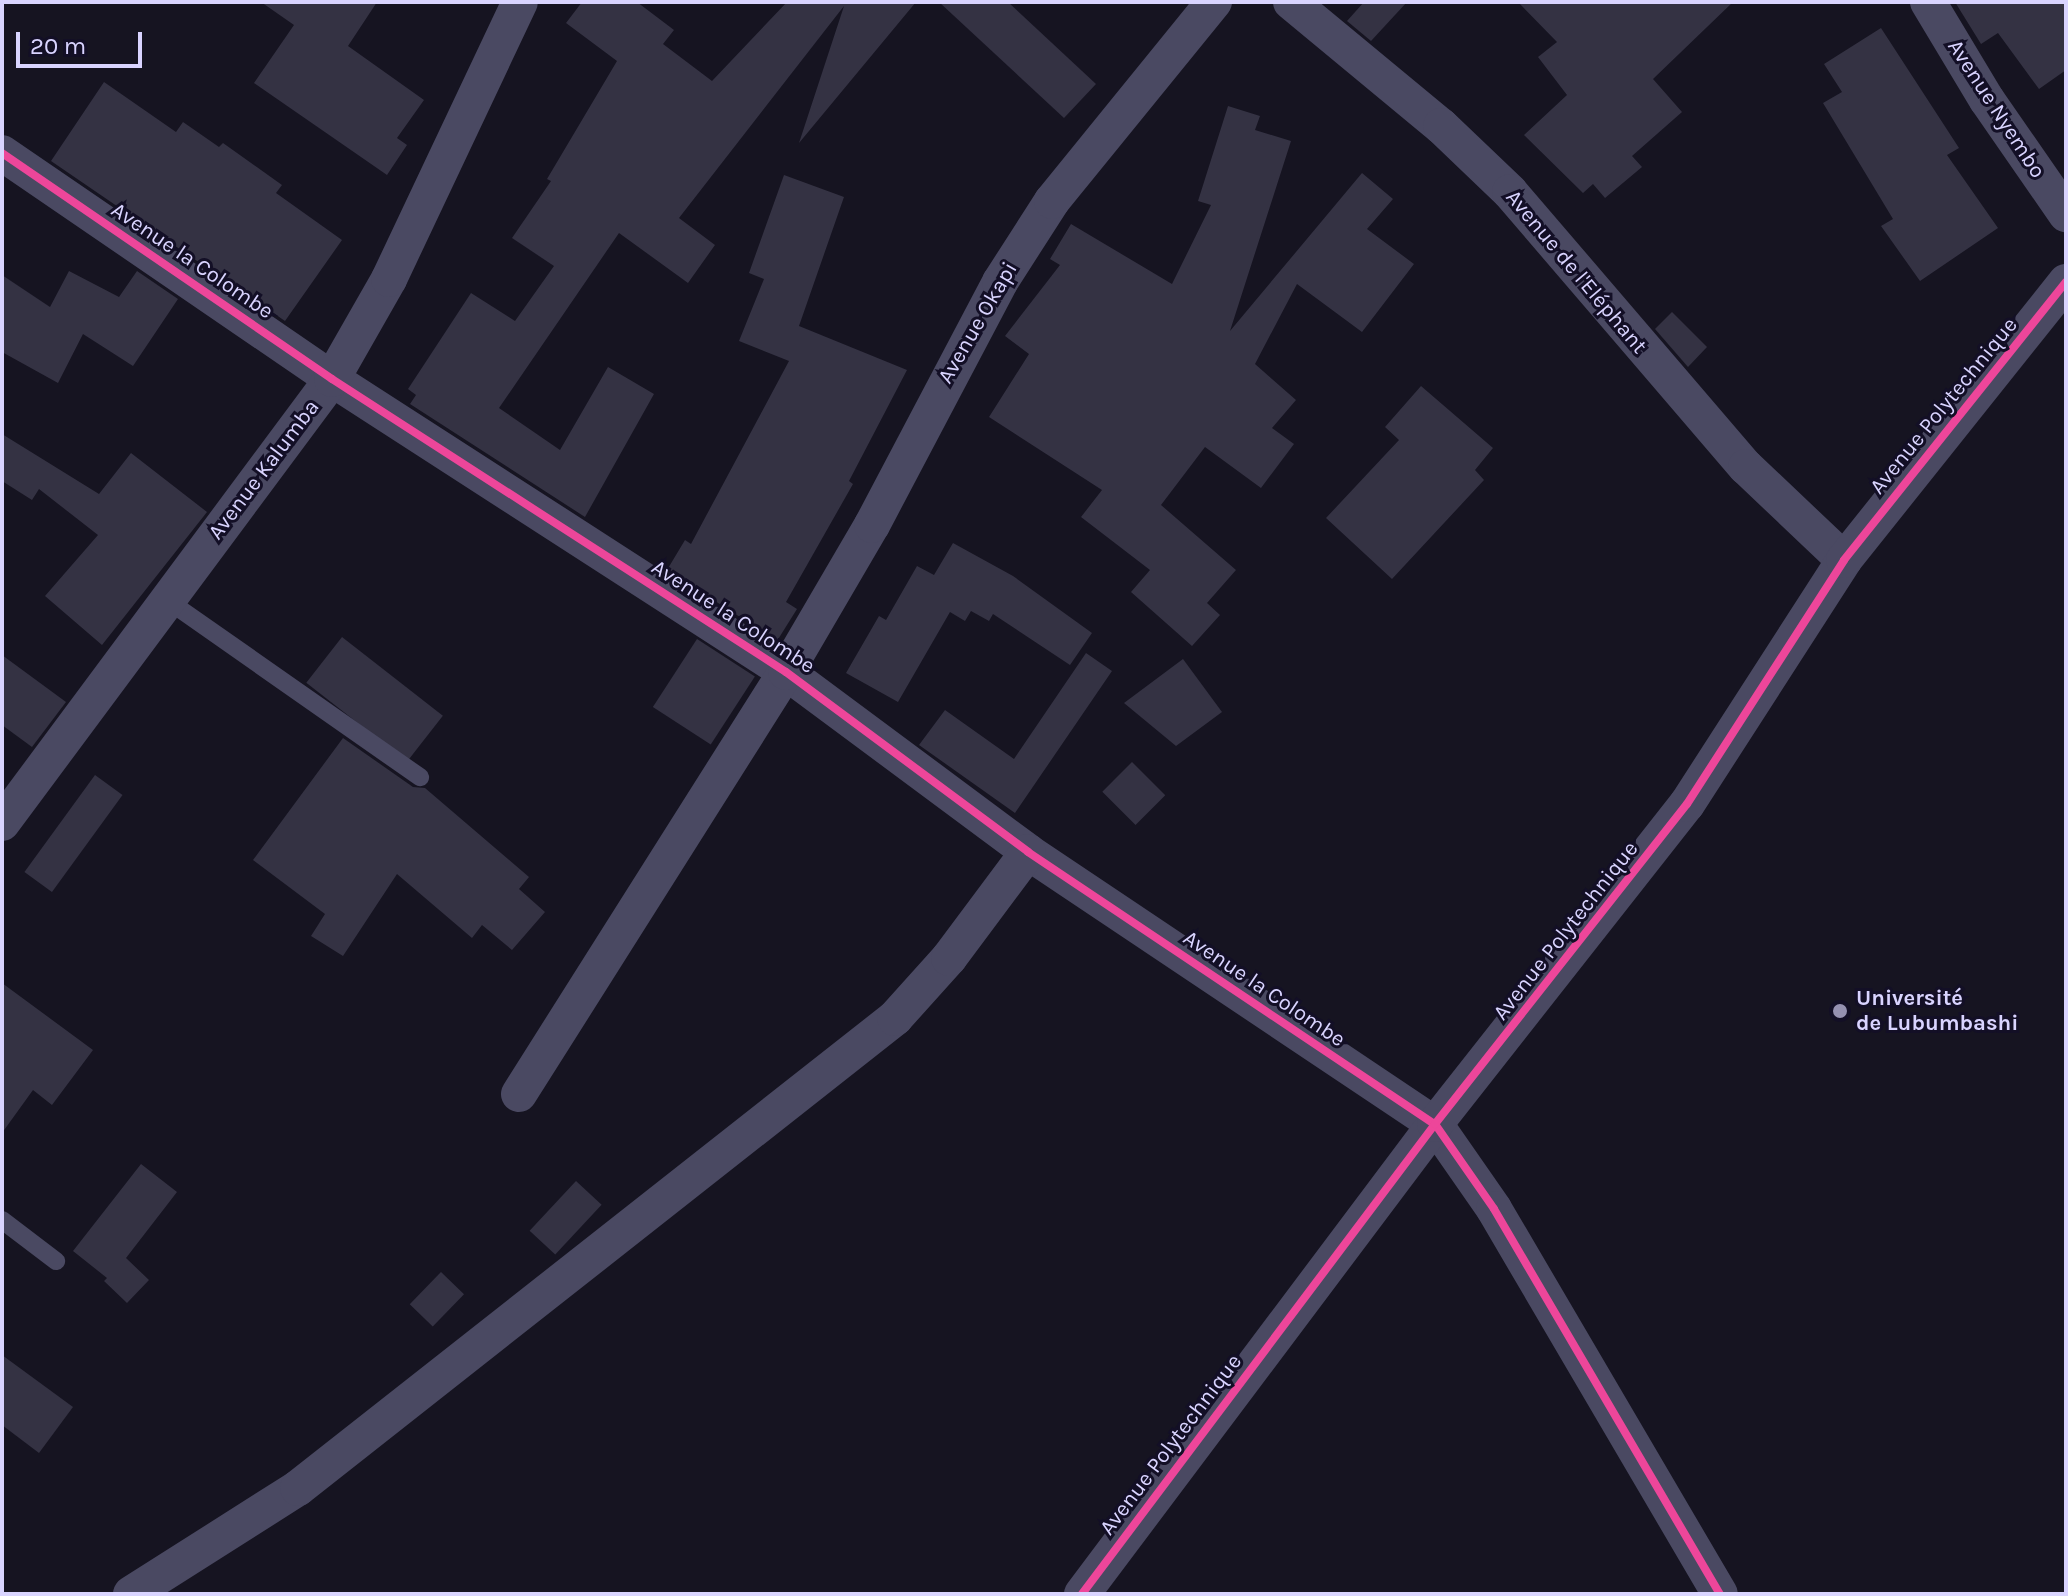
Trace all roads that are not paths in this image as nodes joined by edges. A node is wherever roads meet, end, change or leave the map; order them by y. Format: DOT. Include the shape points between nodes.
graph roads {
  1 [pos="520,2"];
  2 [pos="1214,2"];
  3 [pos="1291,2"];
  4 [pos="1928,2"];
  5 [pos="2,153"];
  6 [pos="2066,214"];
  7 [pos="2064,293"];
  8 [pos="332,379"];
  9 [pos="1844,560"];
  10 [pos="167,600"];
  11 [pos="786,672"];
  12 [pos="420,777"];
  13 [pos="2,823"];
  14 [pos="1028,852"];
  15 [pos="519,1094"];
  16 [pos="1435,1124"];
  17 [pos="2,1220"];
  18 [pos="56,1261"];
  19 [pos="131,1594"];
  20 [pos="1082,1594"];
  21 [pos="1720,1594"];
  1 -- 8 [label="street, Avenue Kalumba" via="389,279"];
  2 -- 11 [label="street, Avenue Okapi" via="1052,201 1000,282 872,525"];
  3 -- 9 [label="street, Avenue de l'Eléphant" via="1441,126 1510,192 1746,467"];
  4 -- 6 [label="street, Avenue Nyembo" via="1987,100"];
  5 -- 8 [label="street, Avenue la Colombe"];
  7 -- 9 [label="street, Avenue Polytechnique"];
  8 -- 10 [label="street, Avenue Kalumba"];
  8 -- 11 [label="street, Avenue la Colombe"];
  9 -- 16 [label="street, Avenue Polytechnique" via="1687,804"];
  10 -- 12 [label="lane"];
  10 -- 13 [label="street, Avenue Kalumba"];
  11 -- 14 [label="street, Avenue la Colombe"];
  11 -- 15 [label="street, Avenue Okapi"];
  14 -- 16 [label="street, Avenue la Colombe"];
  14 -- 19 [label="street" via="949,958 895,1018 298,1488"];
  16 -- 20 [label="street, Avenue Polytechnique"];
  16 -- 21 [label="street" via="1494,1209"];
  17 -- 18 [label="lane"];
}
